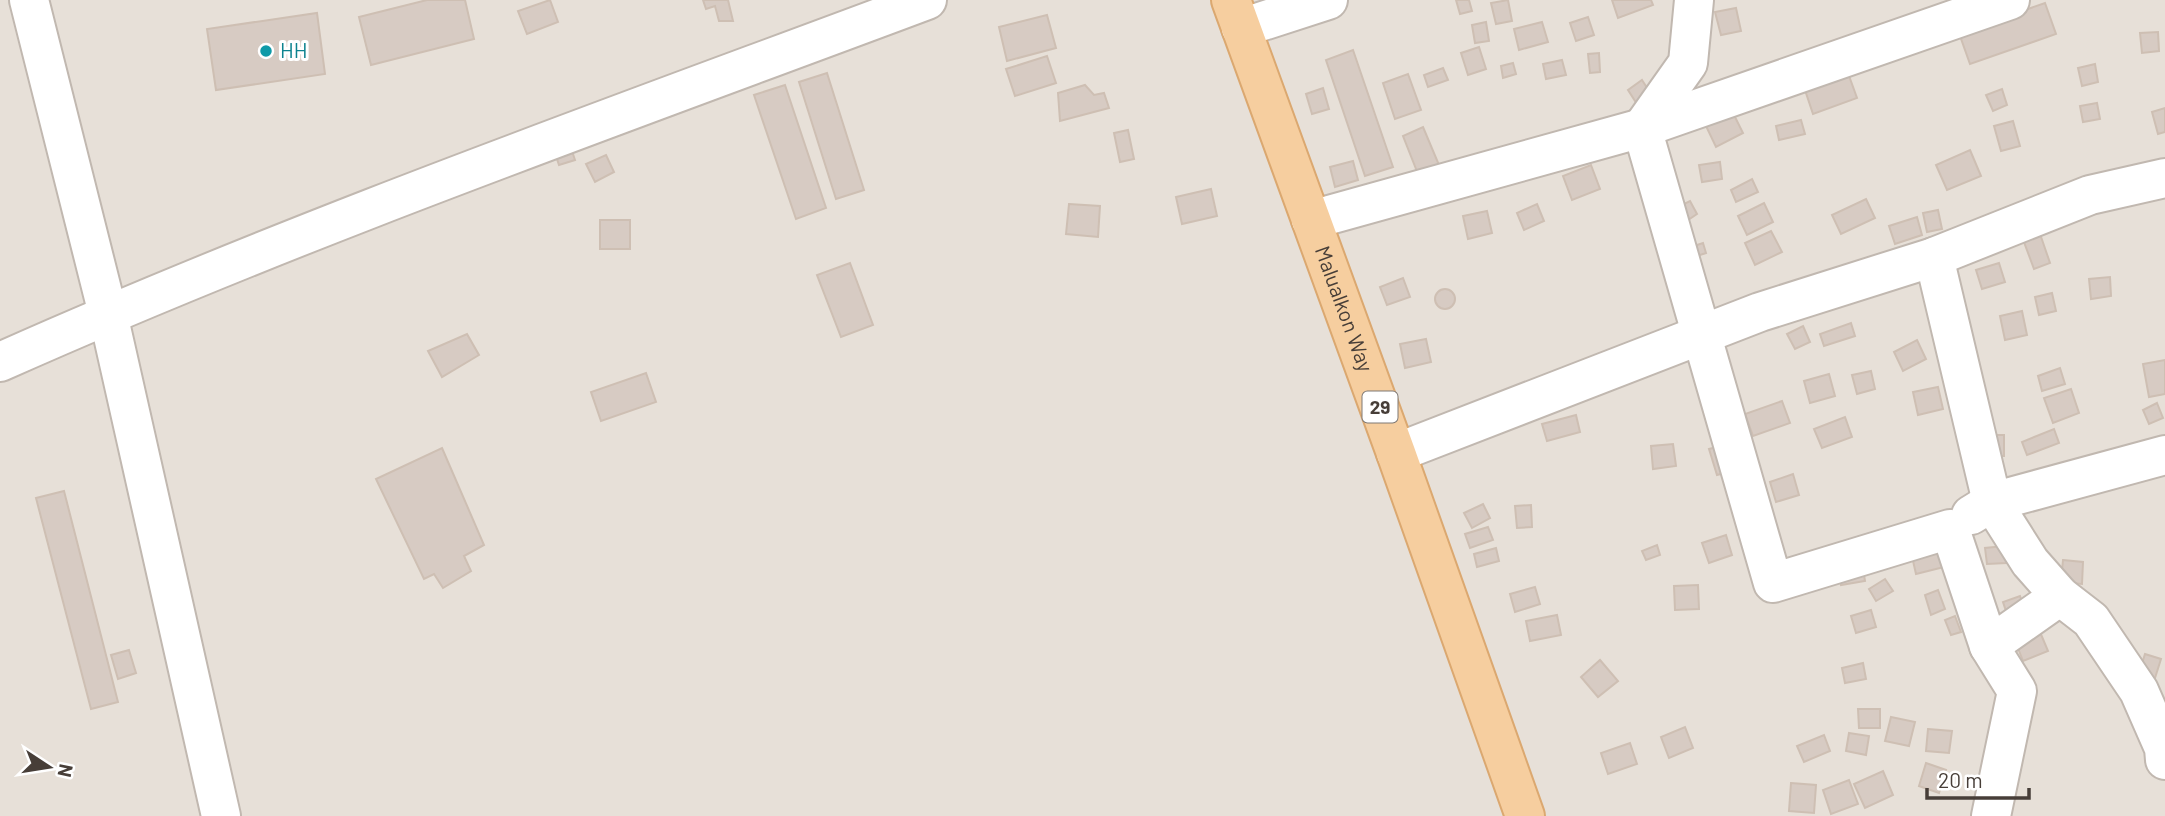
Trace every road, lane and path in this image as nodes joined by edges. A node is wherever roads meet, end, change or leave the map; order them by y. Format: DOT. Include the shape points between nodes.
graph roads {
  1 [pos="29,0"];
  2 [pos="927,0"];
  3 [pos="1328,0"];
  4 [pos="1694,0"];
  5 [pos="2010,0"];
  6 [pos="1236,14"];
  7 [pos="1642,128"];
  8 [pos="2165,178"];
  9 [pos="1311,219"];
  10 [pos="1934,257"];
  11 [pos="108,314"];
  12 [pos="1701,334"];
  13 [pos="0,362"];
  14 [pos="1396,453"];
  15 [pos="2165,455"];
  16 [pos="1992,502"];
  17 [pos="1950,529"];
  18 [pos="2060,596"];
  19 [pos="1989,646"];
  20 [pos="2165,760"];
  21 [pos="221,816"];
  22 [pos="1525,816"];
  23 [pos="1991,816"];
  1 -- 11 [label="street"];
  2 -- 11 [label="street" via="455,177"];
  3 -- 6 [label="street"];
  4 -- 7 [label="street" via="1688,64"];
  5 -- 7 [label="street"];
  6 -- 9 [label="main road, Malualkon Way / 29"];
  7 -- 9 [label="street"];
  7 -- 12 [label="street"];
  8 -- 10 [label="street" via="2090,195"];
  9 -- 14 [label="main road, Malualkon Way / 29"];
  10 -- 12 [label="street"];
  10 -- 16 [label="street"];
  11 -- 13 [label="street"];
  11 -- 21 [label="street"];
  12 -- 14 [label="street"];
  12 -- 17 [label="street" via="1773,583"];
  14 -- 22 [label="main road, Malualkon Way / 29"];
  15 -- 16 [label="street"];
  16 -- 17 [label="street"];
  16 -- 18 [label="street" via="2030,562"];
  17 -- 19 [label="street"];
  18 -- 19 [label="street"];
  18 -- 20 [label="street" via="2091,620 2139,691"];
  19 -- 23 [label="street" via="2017,691"];
}
